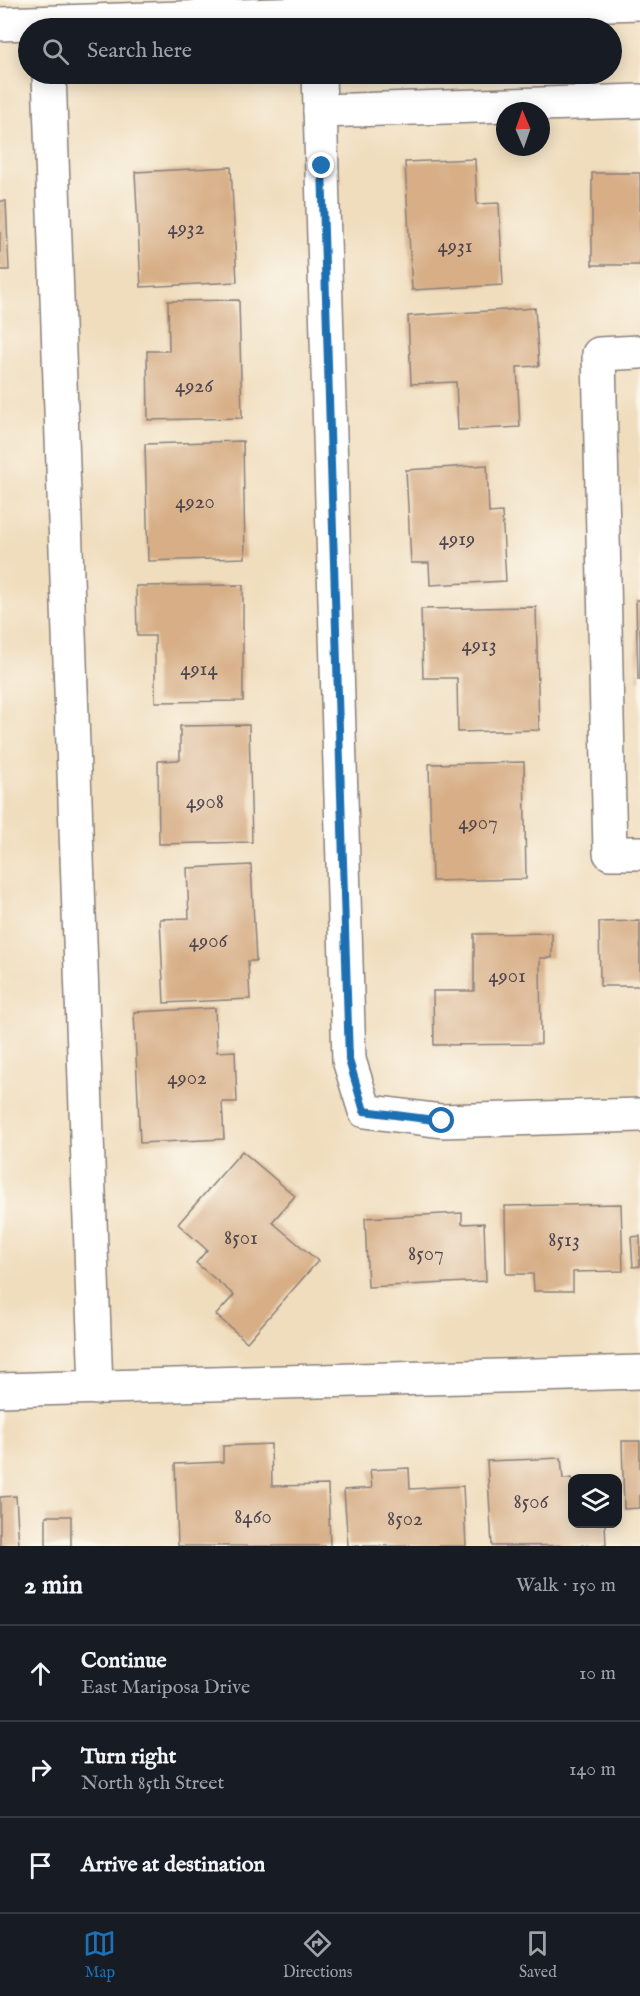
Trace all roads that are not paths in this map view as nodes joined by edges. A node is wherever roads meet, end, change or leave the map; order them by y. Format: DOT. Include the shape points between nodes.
graph roads {
  1 [pos="640,3"];
  2 [pos="317,14"];
  3 [pos="227,18"];
  4 [pos="0,24"];
  5 [pos="18,25"];
  6 [pos="49,84"];
  7 [pos="319,84"];
  8 [pos="640,101"];
  9 [pos="320,111"];
  10 [pos="640,352"];
  11 [pos="640,853"];
  12 [pos="640,1115"];
  13 [pos="640,1372"];
  14 [pos="96,1388"];
  15 [pos="0,1390"];
  1 -- 2 [label="street"];
  2 -- 3 [label="street"];
  4 -- 5 [label="street"];
  6 -- 14 [label="street"];
  7 -- 9 [label="street"];
  8 -- 9 [label="street"];
  9 -- 12 [label="street" via="349,1060 364,1111 442,1121"];
  10 -- 11 [label="street" via="599,354 610,854"];
  13 -- 14 [label="street"];
  14 -- 15 [label="street"];
}
